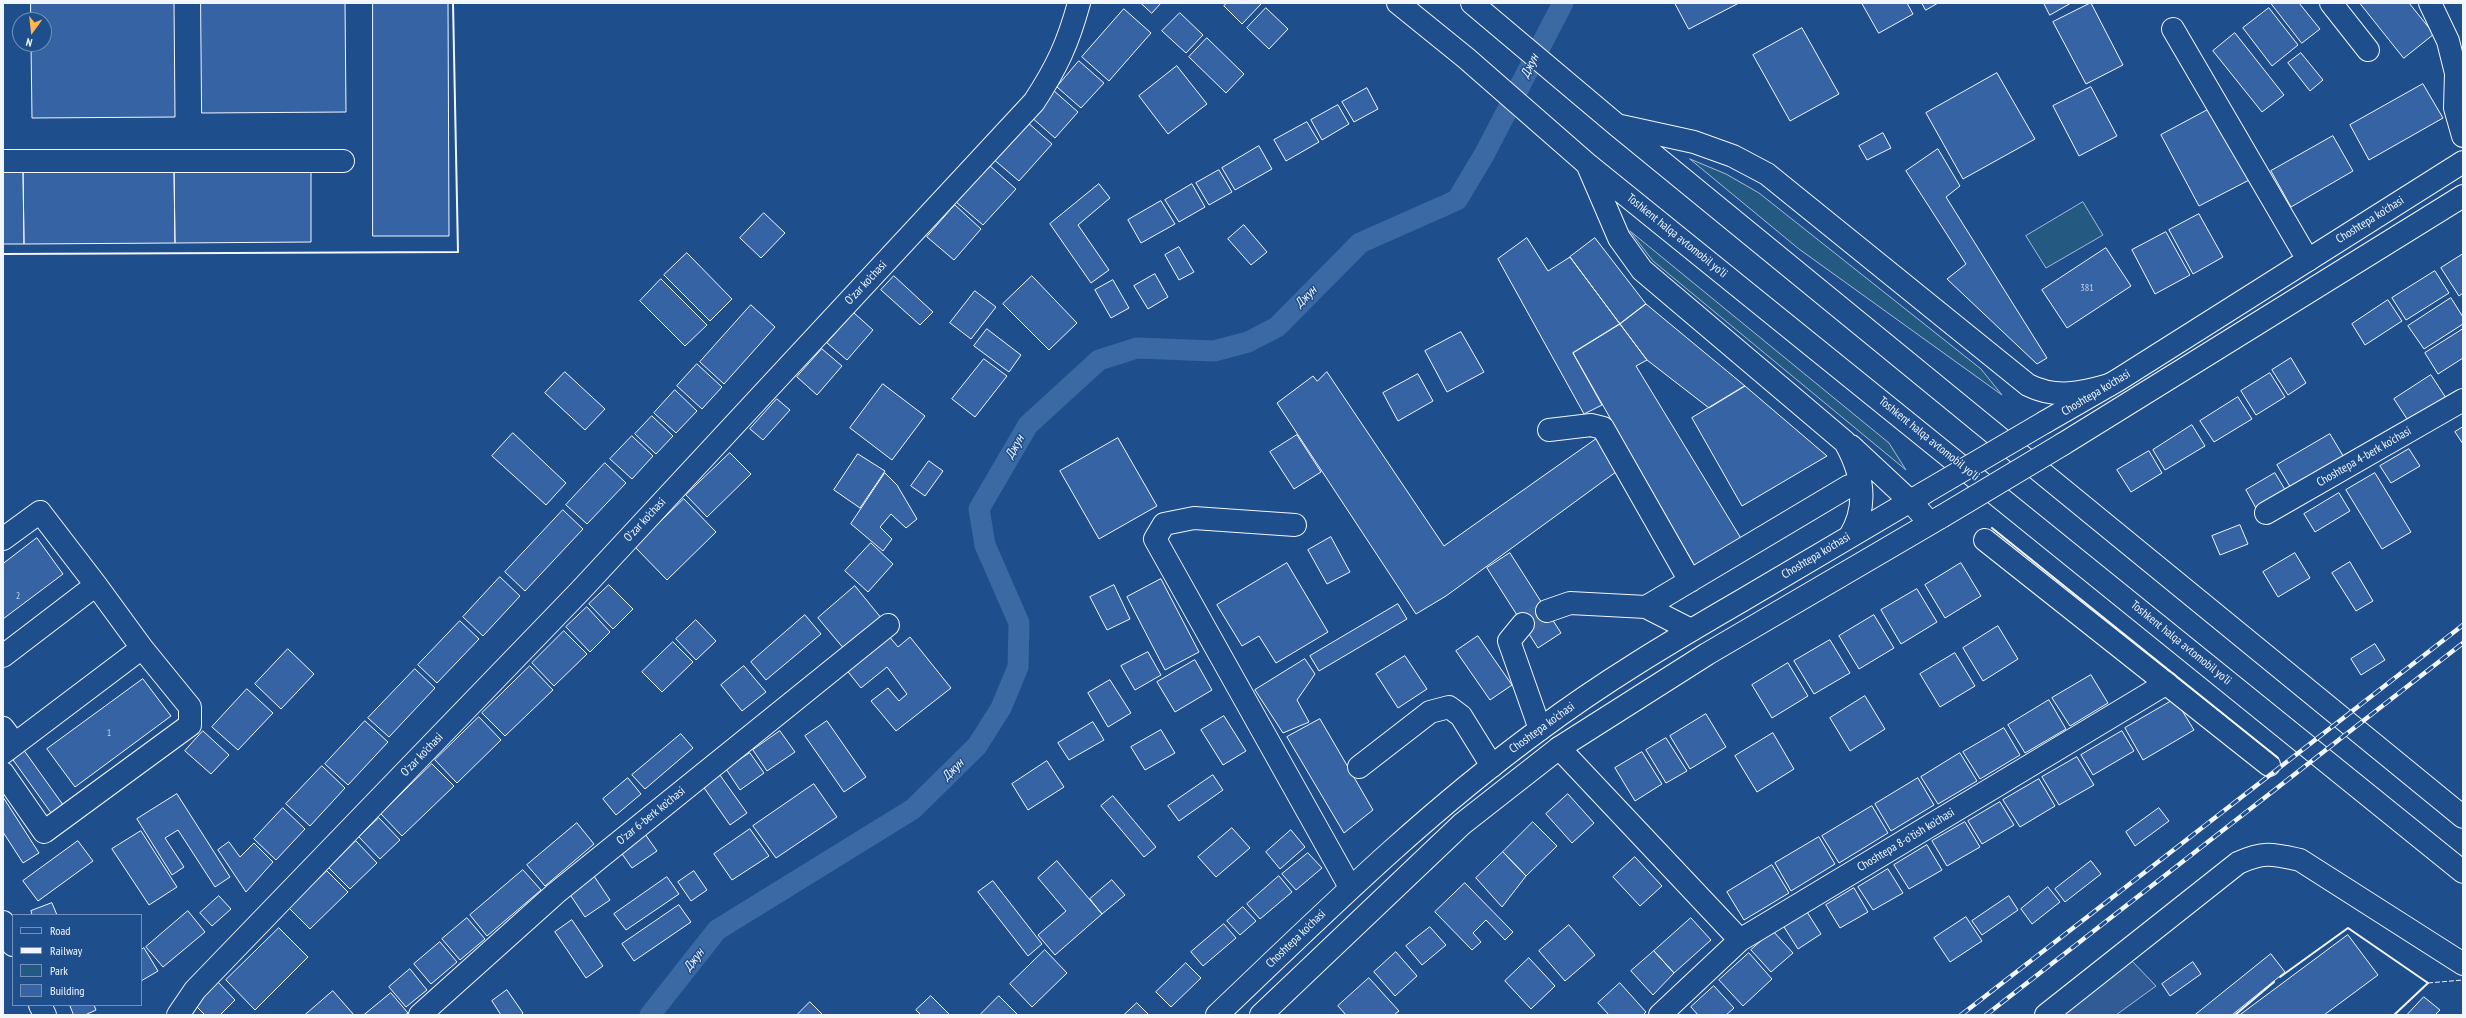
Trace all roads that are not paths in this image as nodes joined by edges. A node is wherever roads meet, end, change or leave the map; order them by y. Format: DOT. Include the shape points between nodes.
graph roads {
  1 [pos="1079,3"];
  2 [pos="1398,3"];
  3 [pos="1472,3"];
  4 [pos="2331,3"];
  5 [pos="2430,3"];
  6 [pos="2173,28"];
  7 [pos="2368,50"];
  8 [pos="2457,52"];
  9 [pos="1618,126"];
  10 [pos="2463,136"];
  11 [pos="3,161"];
  12 [pos="343,161"];
  13 [pos="2463,162"];
  14 [pos="1586,163"];
  15 [pos="2463,196"];
  16 [pos="2308,260"];
  17 [pos="2110,385"];
  18 [pos="2463,400"];
  19 [pos="1549,430"];
  20 [pos="1845,442"];
  21 [pos="1849,486"];
  22 [pos="1917,497"];
  23 [pos="2266,513"];
  24 [pos="1935,520"];
  25 [pos="1295,525"];
  26 [pos="1850,536"];
  27 [pos="3,539"];
  28 [pos="1985,540"];
  29 [pos="1690,581"];
  30 [pos="96,585"];
  31 [pos="1646,607"];
  32 [pos="1547,611"];
  33 [pos="1523,624"];
  34 [pos="888,626"];
  35 [pos="1691,630"];
  36 [pos="142,648"];
  37 [pos="3,656"];
  38 [pos="2167,683"];
  39 [pos="1540,729"];
  40 [pos="7,742"];
  41 [pos="1559,748"];
  42 [pos="2269,765"];
  43 [pos="1492,766"];
  44 [pos="1359,768"];
  45 [pos="3,773"];
  46 [pos="2463,817"];
  47 [pos="2463,872"];
  48 [pos="1350,887"];
  49 [pos="3,922"];
  50 [pos="1740,940"];
  51 [pos="12,942"];
  52 [pos="2463,964"];
  53 [pos="40,1006"];
  54 [pos="45,1015"];
  55 [pos="178,1015"];
  56 [pos="420,1015"];
  57 [pos="1217,1015"];
  58 [pos="1261,1015"];
  59 [pos="1660,1015"];
  60 [pos="2046,1015"];
  1 -- 55 [label="main road, O'zar ko'chasi" via="1068,44 1034,102 580,591 195,990"];
  2 -- 14 [label="main road, Toshkent halqa avtomobil yo'li" via="1466,58"];
  3 -- 9 [label="main road"];
  4 -- 7 [label="main road"];
  5 -- 8 [label="main road" via="2448,41"];
  6 -- 16 [label="main road"];
  8 -- 10 [label="main road" via="2455,108"];
  9 -- 17 [label="main road" via="1694,142 1733,156 1767,174 2028,385 2038,390 2060,394 2079,393"];
  9 -- 46 [label="main road"];
  11 -- 12 [label="main road"];
  13 -- 16 [label="main road, Choshtepa ko'chasi"];
  14 -- 20 [label="main road" via="1619,238 1642,270"];
  14 -- 47 [label="main road, Toshkent halqa avtomobil yo'li"];
  15 -- 24 [label="main road, bridge" via="2063,444"];
  16 -- 17 [label="main road, Choshtepa ko'chasi"];
  17 -- 22 [label="main road, Choshtepa ko'chasi, bridge"];
  18 -- 23 [label="main road, Choshtepa 4-berk ko'chasi"];
  19 -- 29 [label="main road" via="1591,425 1603,428"];
  20 -- 22 [label="main road"];
  20 -- 26 [label="main road" via="1857,467 1862,496 1859,517"];
  21 -- 29 [label="main road"];
  22 -- 24 [label="main road"];
  22 -- 26 [label="main road, Choshtepa ko'chasi"];
  24 -- 41 [label="main road" via="1688,665"];
  25 -- 48 [label="main road" via="1194,518 1164,524 1155,539"];
  26 -- 35 [label="main road, Choshtepa ko'chasi"];
  27 -- 30 [label="main road" via="40,512"];
  28 -- 38 [label="main road"];
  29 -- 31 [label="main road"];
  30 -- 36 [label="main road"];
  30 -- 37 [label="main road"];
  31 -- 32 [label="main road" via="1570,603"];
  31 -- 35 [label="main road"];
  33 -- 39 [label="main road" via="1509,642"];
  34 -- 56 [label="main road, O'zar 6-berk ko'chasi" via="556,893"];
  35 -- 39 [label="main road, Choshtepa ko'chasi" via="1614,678"];
  36 -- 40 [label="main road"];
  36 -- 45 [label="main road" via="190,707 190,725 44,832"];
  38 -- 42 [label="main road"];
  38 -- 50 [label="main road, Choshtepa 8-o'tish ko'chasi"];
  39 -- 43 [label="main road, Choshtepa ko'chasi"];
  41 -- 50 [label="main road"];
  41 -- 58 [label="main road" via="1462,824"];
  43 -- 44 [label="main road" via="1461,716 1449,707 1430,712"];
  43 -- 48 [label="main road, Choshtepa ko'chasi"];
  48 -- 57 [label="main road, Choshtepa ko'chasi"];
  49 -- 51 [label="main road"];
  50 -- 59 [label="main road, Choshtepa 8-o'tish ko'chasi"];
  52 -- 60 [label="main road" via="2300,860 2274,854 2256,855 2238,863"];
  53 -- 54 [label="main road"];
}
